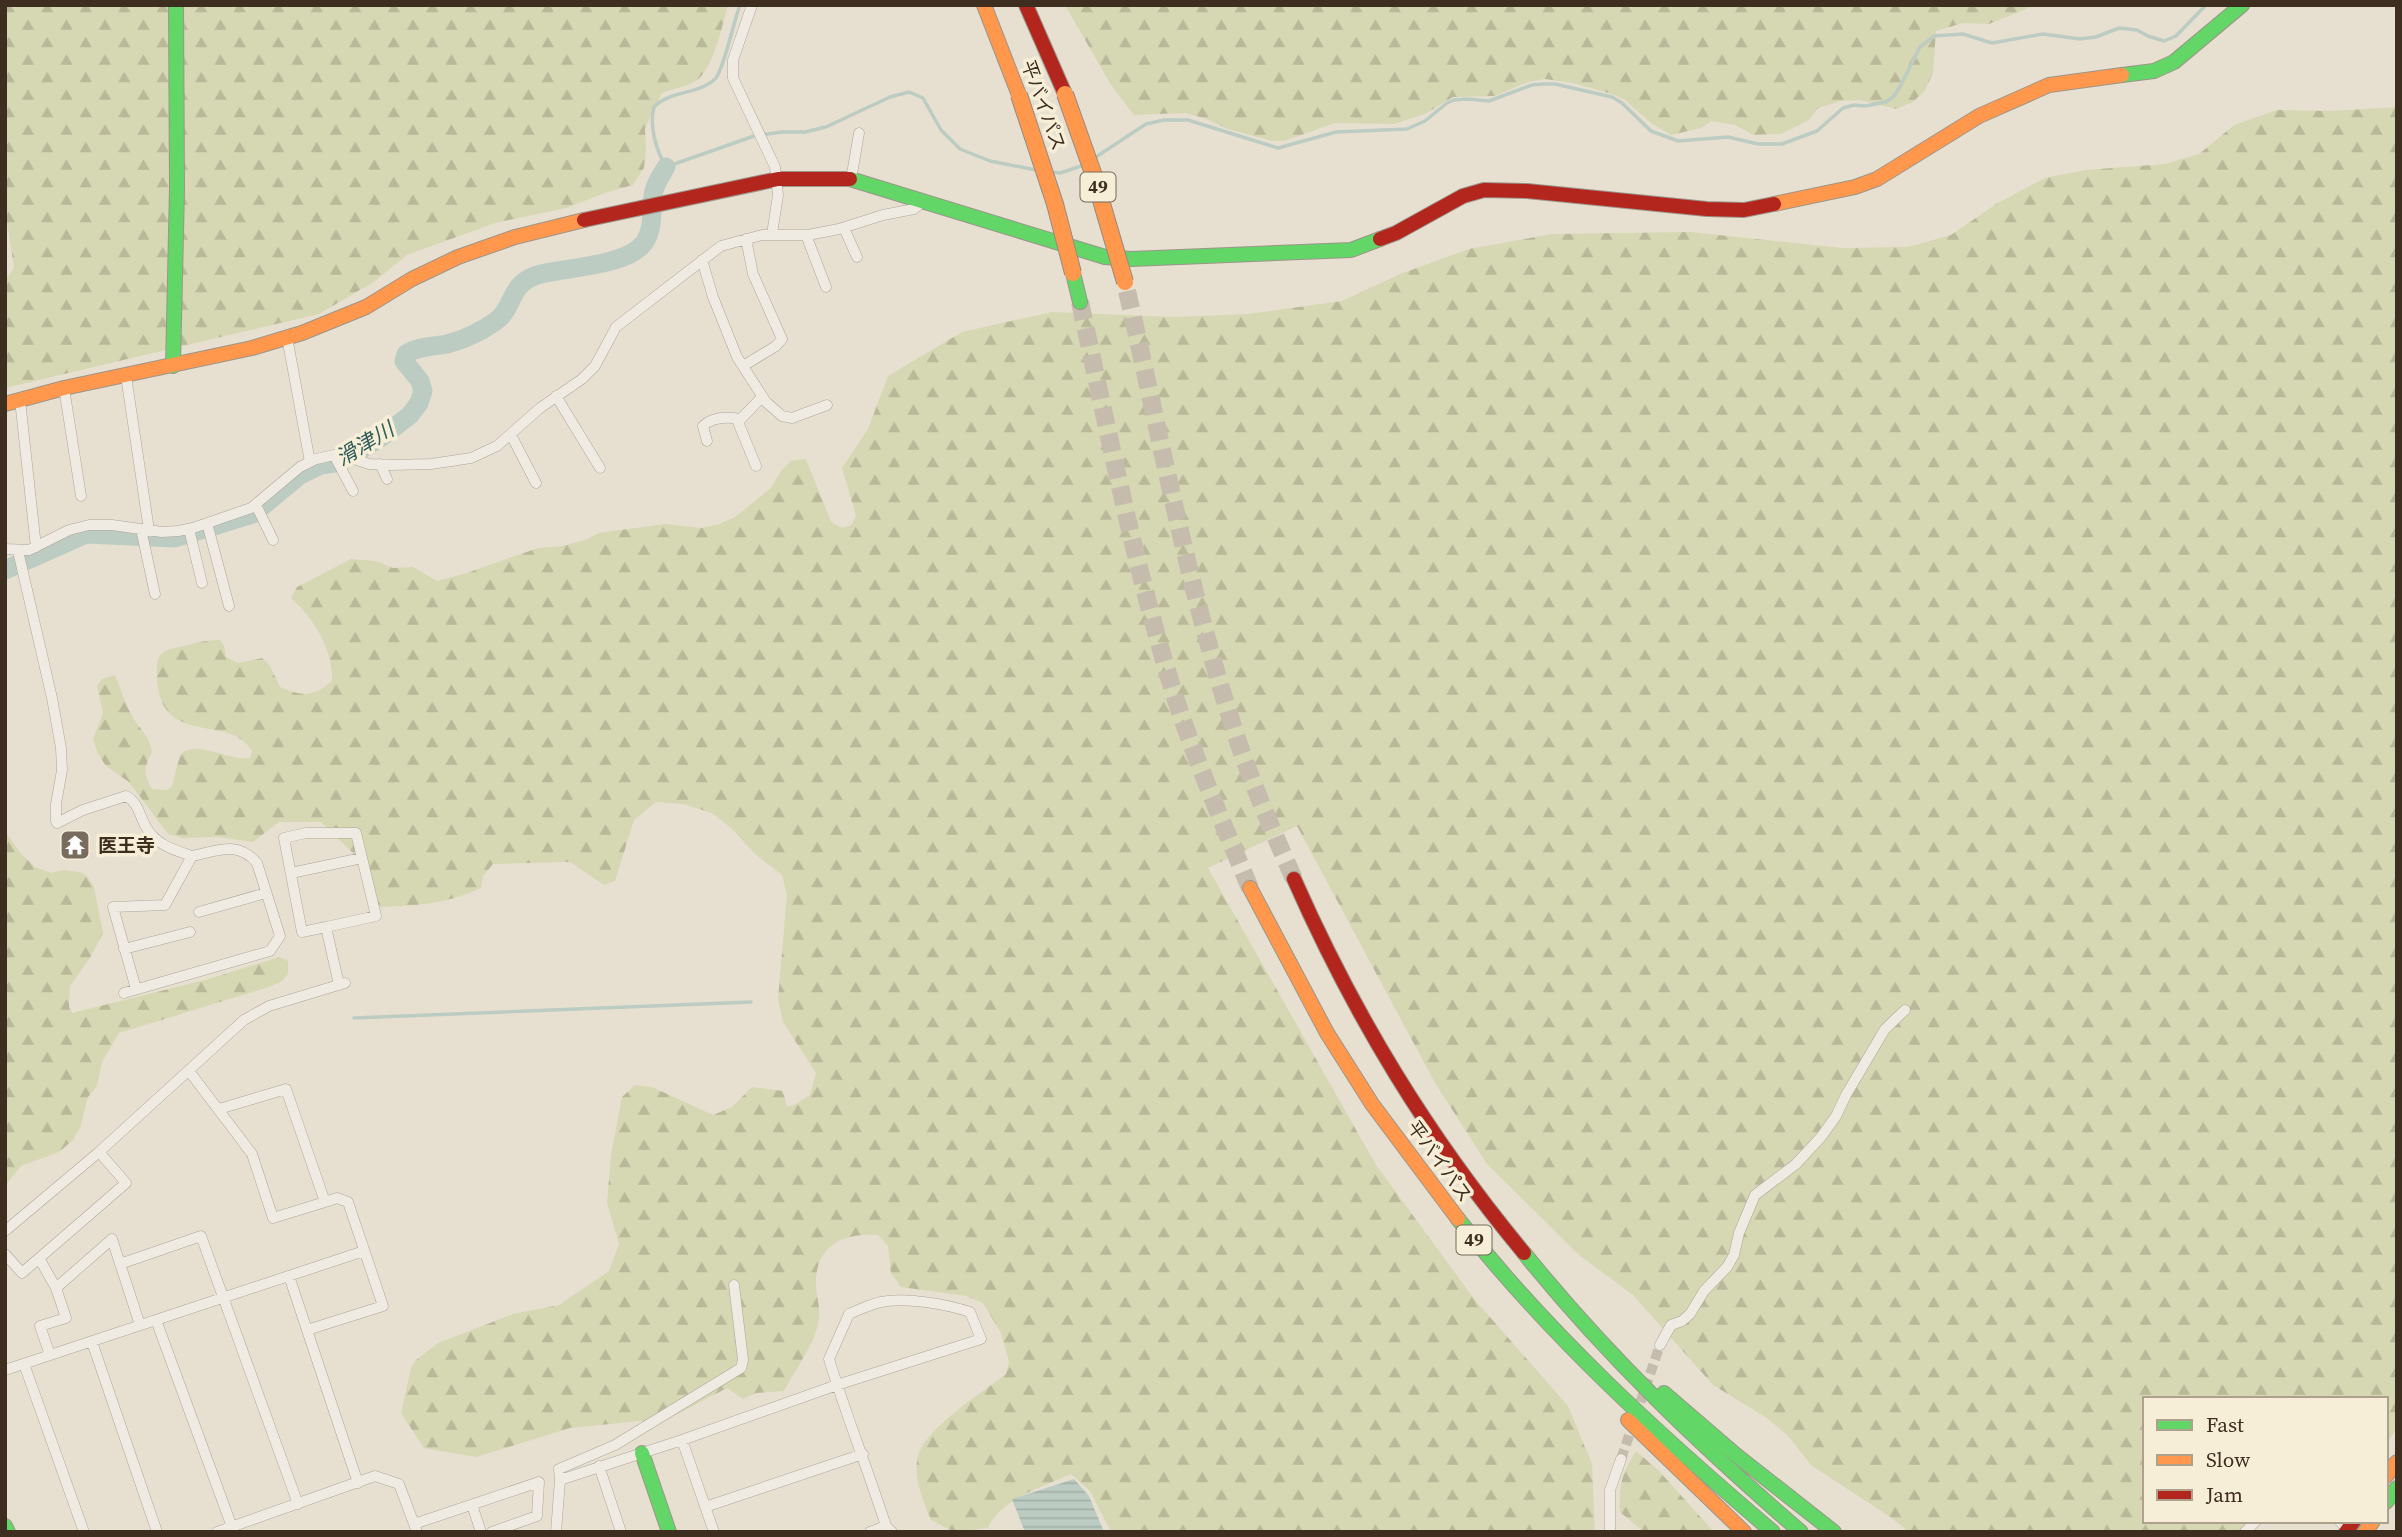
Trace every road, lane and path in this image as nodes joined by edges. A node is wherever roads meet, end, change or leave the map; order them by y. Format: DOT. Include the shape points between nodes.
graph roads {
  1 [pos="176,5"];
  2 [pos="752,5"];
  3 [pos="984,5"];
  4 [pos="1026,5"];
  5 [pos="2242,5"];
  6 [pos="859,133"];
  7 [pos="776,180"];
  8 [pos="852,180"];
  9 [pos="924,200"];
  10 [pos="844,228"];
  11 [pos="772,234"];
  12 [pos="806,235"];
  13 [pos="747,239"];
  14 [pos="857,257"];
  15 [pos="702,260"];
  16 [pos="1126,286"];
  17 [pos="826,287"];
  18 [pos="1080,302"];
  19 [pos="287,337"];
  20 [pos="173,366"];
  21 [pos="743,366"];
  22 [pos="126,376"];
  23 [pos="64,388"];
  24 [pos="556,396"];
  25 [pos="762,397"];
  26 [pos="13,402"];
  27 [pos="827,405"];
  28 [pos="740,419"];
  29 [pos="511,435"];
  30 [pos="707,441"];
  31 [pos="334,455"];
  32 [pos="310,462"];
  33 [pos="380,464"];
  34 [pos="756,466"];
  35 [pos="600,468"];
  36 [pos="387,479"];
  37 [pos="536,483"];
  38 [pos="353,491"];
  39 [pos="80,496"];
  40 [pos="256,505"];
  41 [pos="207,523"];
  42 [pos="145,529"];
  43 [pos="189,529"];
  44 [pos="273,540"];
  45 [pos="36,547"];
  46 [pos="5,549"];
  47 [pos="18,551"];
  48 [pos="202,583"];
  49 [pos="155,594"];
  50 [pos="229,606"];
  51 [pos="192,856"];
  52 [pos="362,858"];
  53 [pos="291,873"];
  54 [pos="1294,879"];
  55 [pos="1250,887"];
  56 [pos="266,893"];
  57 [pos="199,912"];
  58 [pos="326,927"];
  59 [pos="190,932"];
  60 [pos="124,949"];
  61 [pos="136,989"];
  62 [pos="124,993"];
  63 [pos="1905,1010"];
  64 [pos="189,1070"];
  65 [pos="219,1109"];
  66 [pos="99,1152"];
  67 [pos="1413,1161"];
  68 [pos="325,1202"];
  69 [pos="5,1231"];
  70 [pos="364,1251"];
  71 [pos="5,1254"];
  72 [pos="39,1258"];
  73 [pos="120,1264"];
  74 [pos="1537,1272"];
  75 [pos="289,1276"];
  76 [pos="734,1285"];
  77 [pos="56,1288"];
  78 [pos="222,1298"];
  79 [pos="156,1320"];
  80 [pos="140,1325"];
  81 [pos="307,1330"];
  82 [pos="92,1342"];
  83 [pos="1660,1345"];
  84 [pos="50,1355"];
  85 [pos="24,1364"];
  86 [pos="5,1370"];
  87 [pos="837,1385"];
  88 [pos="682,1440"];
  89 [pos="642,1453"];
  90 [pos="863,1454"];
  91 [pos="1621,1459"];
  92 [pos="599,1466"];
  93 [pos="560,1480"];
  94 [pos="358,1483"];
  95 [pos="298,1504"];
  96 [pos="472,1505"];
  97 [pos="705,1507"];
  98 [pos="5,1526"];
  99 [pos="240,1527"];
  100 [pos="416,1528"];
  101 [pos="889,1529"];
  102 [pos="8,1532"];
  103 [pos="84,1532"];
  104 [pos="157,1532"];
  105 [pos="218,1532"];
  106 [pos="481,1532"];
  107 [pos="492,1532"];
  108 [pos="556,1532"];
  109 [pos="621,1532"];
  110 [pos="669,1532"];
  111 [pos="714,1532"];
  112 [pos="870,1532"];
  113 [pos="1610,1532"];
  114 [pos="1744,1532"];
  115 [pos="1773,1532"];
  116 [pos="1801,1532"];
  117 [pos="1834,1532"];
  1 -- 20 [label="main road"];
  2 -- 7 [label="street" via="733,60 733,78 771,159"];
  3 -- 18 [label="main road, 平バイパス / 49, bridge" via="1055,204"];
  4 -- 16 [label="main road, 平バイパス / 49, bridge" via="1065,94"];
  5 -- 9 [label="main road" via="2174,62 2154,71 2049,85 1979,116 1877,179 1767,207 1707,209 1484,190 1463,195 1396,233 1351,250 1131,259 1105,257"];
  6 -- 8 [label="street"];
  7 -- 8 [label="main road"];
  7 -- 11 [label="street" via="778,206"];
  7 -- 19 [label="main road" via="559,225 483,247 412,279 366,307"];
  8 -- 9 [label="main road"];
  9 -- 10 [label="street" via="914,209"];
  10 -- 12 [label="street"];
  10 -- 14 [label="street"];
  11 -- 12 [label="street"];
  11 -- 13 [label="street"];
  12 -- 17 [label="street"];
  13 -- 15 [label="street" via="721,246"];
  13 -- 21 [label="street" via="754,274 782,339"];
  15 -- 21 [label="street" via="724,328"];
  15 -- 24 [label="street" via="616,327 595,366"];
  19 -- 20 [label="main road"];
  19 -- 32 [label="street"];
  20 -- 22 [label="main road"];
  21 -- 25 [label="street"];
  22 -- 23 [label="main road"];
  22 -- 42 [label="street"];
  23 -- 26 [label="main road"];
  23 -- 39 [label="street"];
  24 -- 29 [label="street"];
  24 -- 35 [label="street"];
  25 -- 27 [label="street" via="786,418"];
  25 -- 28 [label="street"];
  26 -- 45 [label="street"];
  28 -- 30 [label="street" via="708,421 703,426"];
  28 -- 34 [label="street"];
  29 -- 33 [label="street" via="489,450 461,460"];
  29 -- 37 [label="street"];
  31 -- 32 [label="street"];
  31 -- 33 [label="street"];
  31 -- 38 [label="street"];
  32 -- 40 [label="street"];
  33 -- 36 [label="street"];
  40 -- 41 [label="street"];
  40 -- 44 [label="street"];
  41 -- 43 [label="street"];
  41 -- 50 [label="street"];
  42 -- 43 [label="street"];
  42 -- 45 [label="street" via="76,527"];
  42 -- 49 [label="street"];
  43 -- 48 [label="street"];
  45 -- 47 [label="street"];
  46 -- 47 [label="street"];
  47 -- 51 [label="street" via="59,735 62,770 57,823 126,796 137,805 152,836"];
  51 -- 56 [label="street" via="228,848 241,850 257,863"];
  51 -- 60 [label="street" via="165,905 113,907"];
  52 -- 53 [label="street"];
  52 -- 53 [label="street" via="356,833 284,838"];
  52 -- 58 [label="street" via="376,916"];
  53 -- 58 [label="street" via="302,932"];
  54 -- 74 [label="main road, 平バイパス / 49" via="1334,968 1378,1048 1461,1176"];
  55 -- 67 [label="main road, 平バイパス / 49" via="1326,1032"];
  56 -- 57 [label="street"];
  56 -- 61 [label="street" via="280,936 270,951"];
  58 -- 64 [label="street" via="342,984 255,1013"];
  59 -- 60 [label="street"];
  60 -- 61 [label="street"];
  61 -- 62 [label="street"];
  63 -- 83 [label="street" via="1885,1029 1829,1127 1796,1164 1755,1195 1732,1260 1704,1290 1690,1314 1671,1325"];
  64 -- 65 [label="street"];
  64 -- 66 [label="street"];
  65 -- 68 [label="street" via="252,1154 273,1218"];
  65 -- 68 [label="street" via="286,1089"];
  66 -- 69 [label="street"];
  66 -- 72 [label="street" via="126,1183"];
  67 -- 114 [label="main road" via="1507,1290 1569,1360"];
  67 -- 115 [label="main road, 平バイパス / 49" via="1472,1239 1571,1349"];
  68 -- 70 [label="street" via="337,1198 348,1202"];
  70 -- 75 [label="street"];
  70 -- 81 [label="street" via="383,1307"];
  71 -- 72 [label="street" via="22,1273"];
  72 -- 77 [label="street"];
  73 -- 77 [label="street" via="112,1239"];
  73 -- 78 [label="street" via="201,1236"];
  73 -- 80 [label="street"];
  74 -- 116 [label="main road, 平バイパス / 49" via="1628,1373"];
  74 -- 117 [label="main road" via="1667,1396"];
  75 -- 78 [label="street"];
  75 -- 81 [label="street"];
  76 -- 93 [label="street" via="741,1368 615,1445 559,1469"];
  77 -- 84 [label="street" via="66,1318 40,1326"];
  78 -- 79 [label="street"];
  78 -- 95 [label="street"];
  79 -- 80 [label="street"];
  79 -- 99 [label="street"];
  80 -- 82 [label="street"];
  81 -- 94 [label="street"];
  82 -- 84 [label="street"];
  82 -- 104 [label="street"];
  84 -- 85 [label="street"];
  85 -- 86 [label="street"];
  85 -- 103 [label="street"];
  87 -- 87 [label="street" via="829,1359 849,1314 894,1301 952,1306 970,1312 975,1321 981,1339"];
  87 -- 88 [label="street"];
  87 -- 90 [label="street"];
  88 -- 89 [label="street"];
  88 -- 97 [label="street"];
  89 -- 92 [label="street"];
  89 -- 110 [label="main road"];
  90 -- 97 [label="street"];
  90 -- 101 [label="street"];
  91 -- 113 [label="street" via="1610,1490"];
  92 -- 93 [label="street"];
  92 -- 109 [label="street"];
  93 -- 108 [label="street"];
  94 -- 95 [label="street"];
  94 -- 100 [label="street" via="375,1476 398,1484"];
  95 -- 99 [label="street"];
  96 -- 100 [label="street"];
  96 -- 106 [label="street"];
  96 -- 107 [label="street" via="539,1482 537,1517"];
  97 -- 111 [label="street"];
  98 -- 102 [label="main road"];
  99 -- 105 [label="street"];
  101 -- 112 [label="street"];
}
